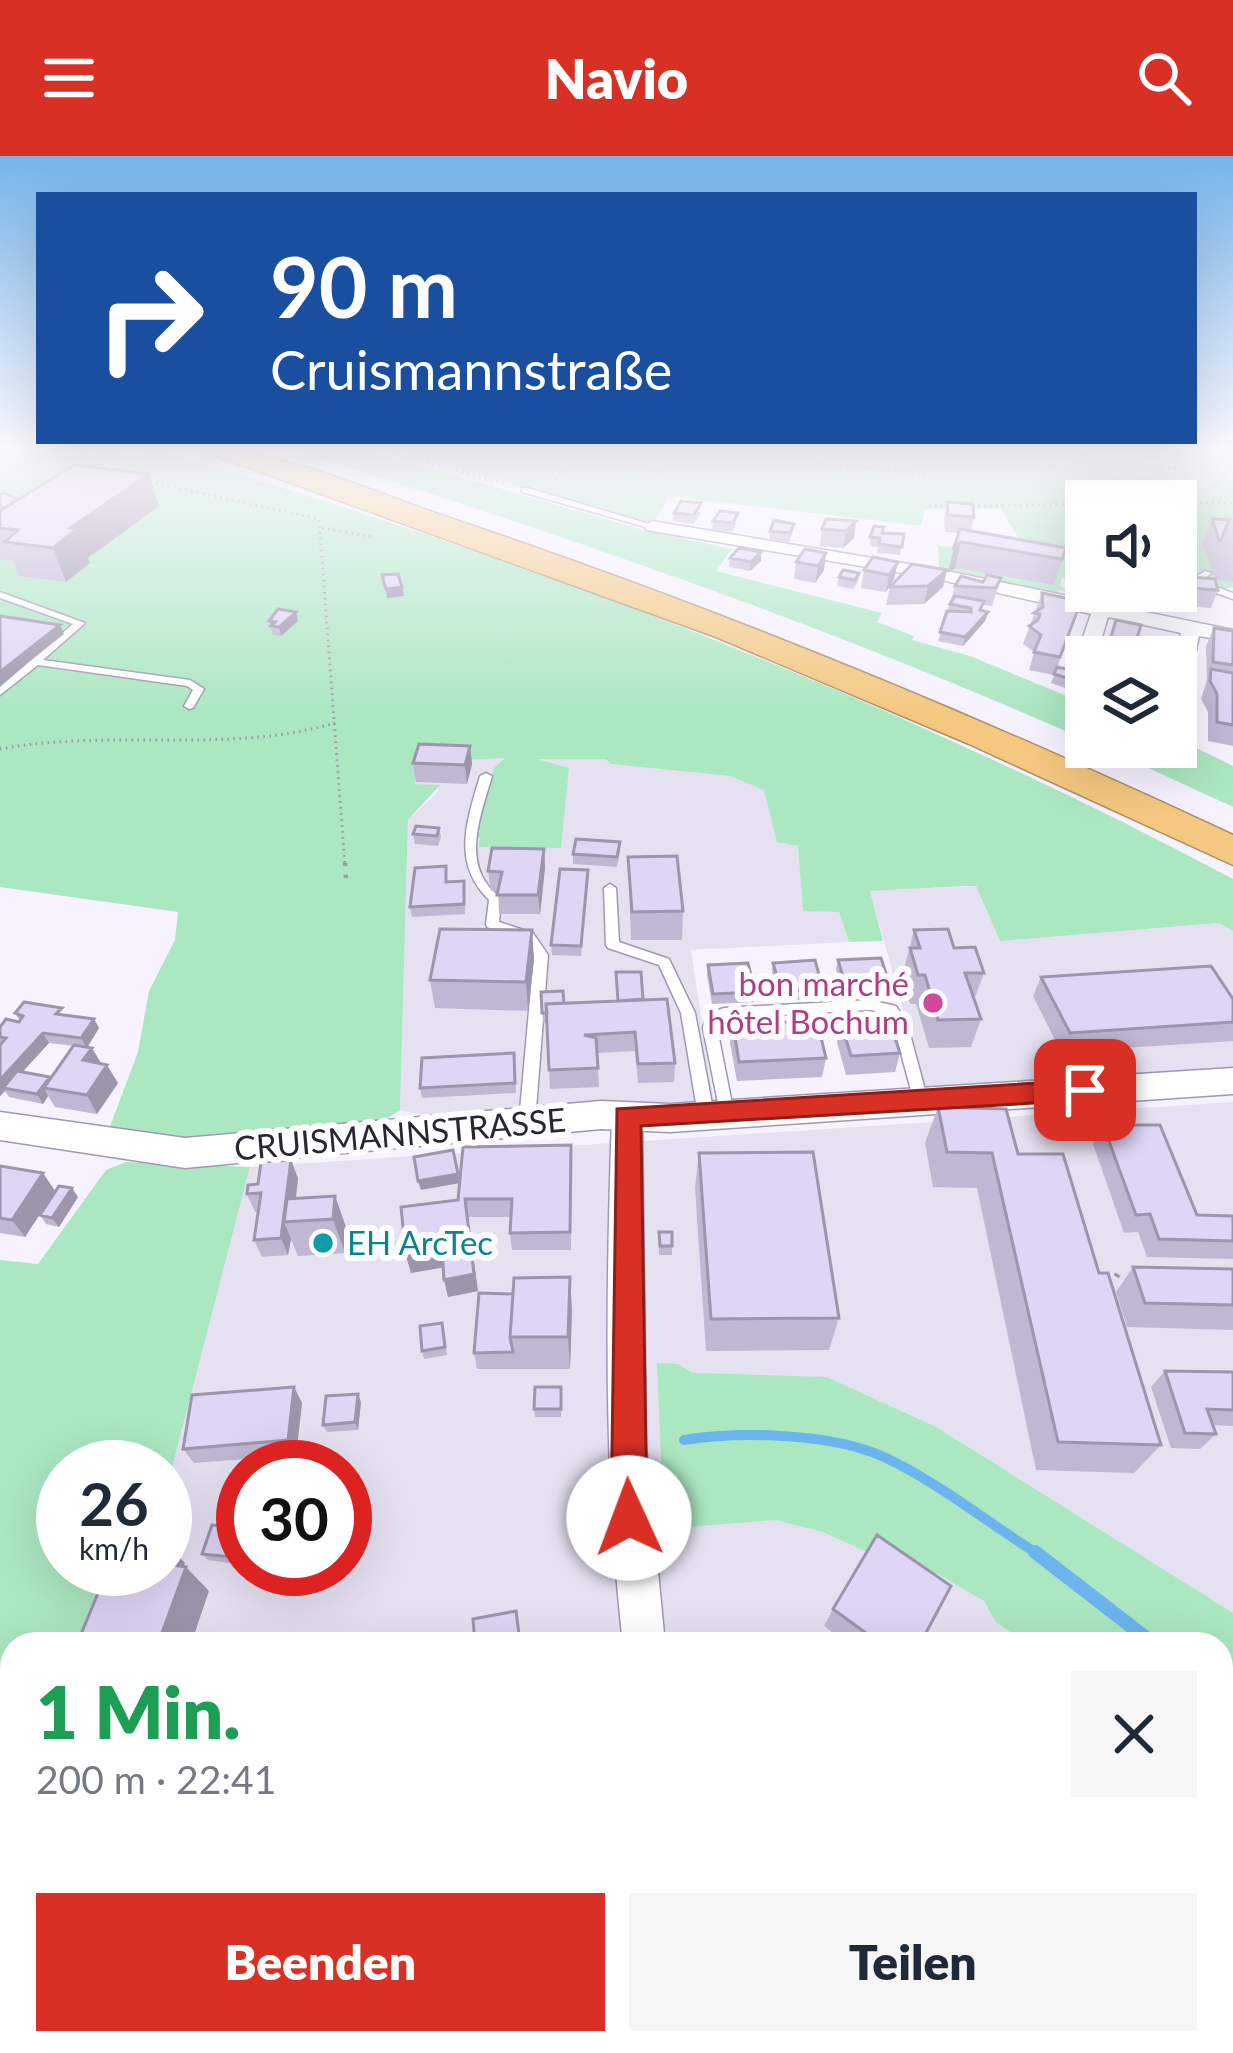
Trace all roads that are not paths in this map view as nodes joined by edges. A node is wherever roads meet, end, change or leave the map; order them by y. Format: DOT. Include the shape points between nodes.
graph roads {
  1 [pos="481,537"];
  2 [pos="528,537"];
  3 [pos="701,537"];
  4 [pos="1208,573"];
  5 [pos="0,595"];
  6 [pos="1233,596"];
  7 [pos="1100,613"];
  8 [pos="1191,629"];
  9 [pos="1093,636"];
  10 [pos="1189,636"];
  11 [pos="1233,636"];
  12 [pos="39,662"];
  13 [pos="0,692"];
  14 [pos="189,706"];
  15 [pos="486,776"];
  16 [pos="1233,827"];
  17 [pos="1233,852"];
  18 [pos="610,888"];
  19 [pos="1233,1081"];
  20 [pos="921,1101"];
  21 [pos="716,1115"];
  22 [pos="627,1116"];
  23 [pos="527,1122"];
  24 [pos="0,1126"];
  25 [pos="643,1632"];
  1 -- 17 [label="highway" via="706,617 1015,747"];
  2 -- 16 [label="highway" via="964,704"];
  3 -- 7 [label="street" via="887,565"];
  4 -- 6 [label="lane" via="1194,582"];
  5 -- 12 [label="lane" via="80,623"];
  7 -- 8 [label="street"];
  7 -- 9 [label="street"];
  8 -- 10 [label="street"];
  8 -- 11 [label="street"];
  12 -- 13 [label="lane"];
  12 -- 14 [label="lane" via="190,683 199,689"];
  15 -- 23 [label="lane" via="468,849 496,899 492,924 528,936 541,955"];
  18 -- 21 [label="lane" via="613,945 664,962 688,1013"];
  19 -- 20 [label="street, CRUISMANNSTRASSE"];
  20 -- 21 [label="street, CRUISMANNSTRASSE"];
  20 -- 21 [label="lane" via="891,1010 724,1012 710,1028"];
  21 -- 22 [label="street, CRUISMANNSTRASSE"];
  22 -- 23 [label="street, CRUISMANNSTRASSE"];
  22 -- 25 [label="street" via="628,1494"];
  23 -- 24 [label="street, CRUISMANNSTRASSE" via="185,1154"];
}
